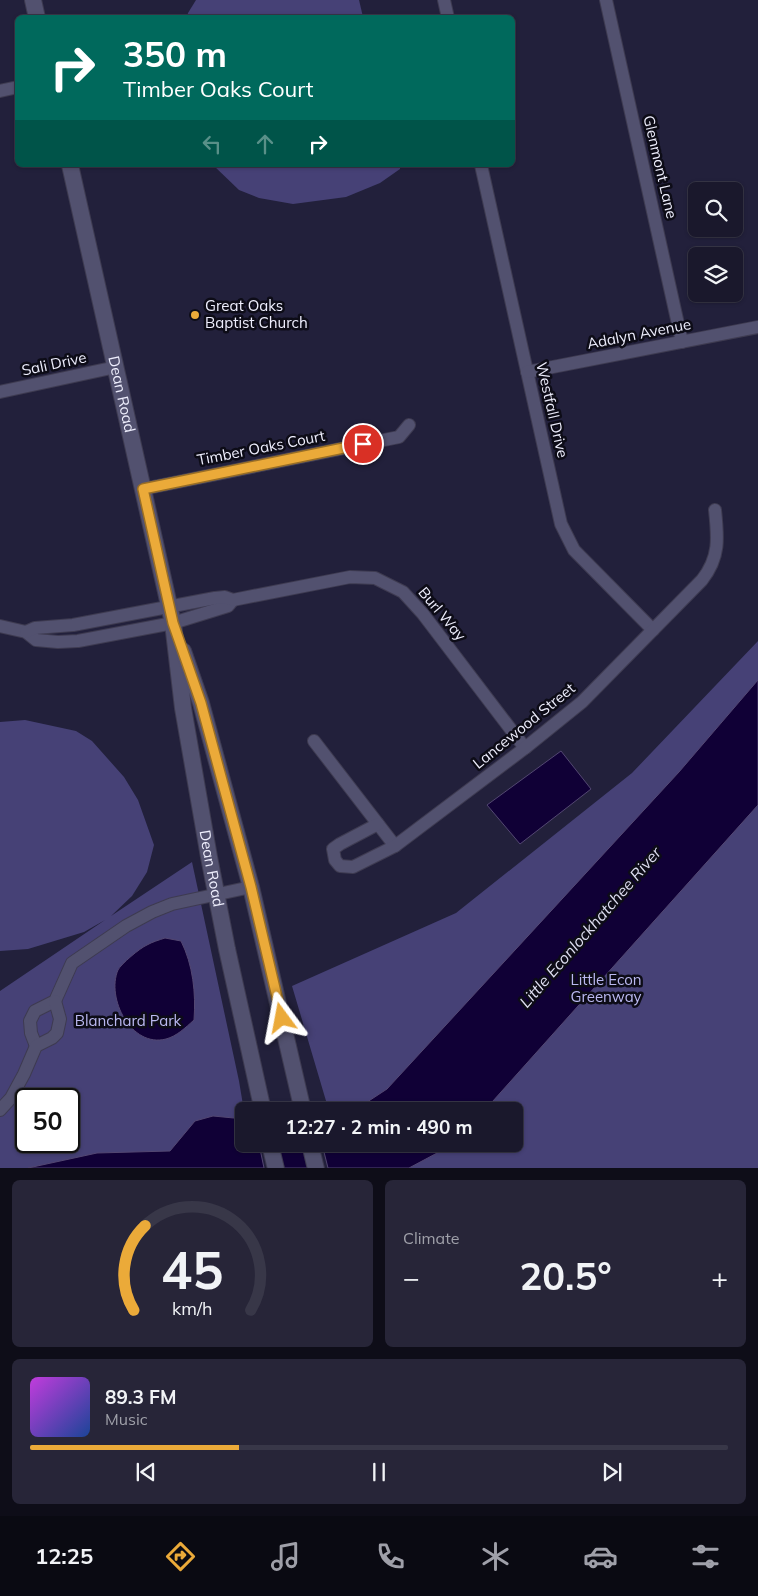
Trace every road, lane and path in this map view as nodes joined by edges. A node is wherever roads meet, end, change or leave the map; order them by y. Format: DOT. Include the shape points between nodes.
graph roads {
  1 [pos="33,0"];
  2 [pos="444,0"];
  3 [pos="606,0"];
  4 [pos="36,15"];
  5 [pos="447,15"];
  6 [pos="15,88"];
  7 [pos="0,91"];
  8 [pos="70,167"];
  9 [pos="481,167"];
  10 [pos="758,327"];
  11 [pos="682,342"];
  12 [pos="116,367"];
  13 [pos="527,372"];
  14 [pos="0,392"];
  15 [pos="409,425"];
  16 [pos="143,489"];
  17 [pos="715,510"];
  18 [pos="233,600"];
  19 [pos="169,606"];
  20 [pos="173,623"];
  21 [pos="0,626"];
  22 [pos="653,630"];
  23 [pos="26,632"];
  24 [pos="314,741"];
  25 [pos="526,748"];
  26 [pos="378,824"];
  27 [pos="395,846"];
  28 [pos="251,887"];
  29 [pos="216,894"];
  30 [pos="55,1000"];
  31 [pos="36,1046"];
  32 [pos="261,1102"];
  33 [pos="301,1102"];
  34 [pos="0,1110"];
  35 [pos="272,1152"];
  36 [pos="312,1152"];
  37 [pos="276,1168"];
  38 [pos="316,1168"];
  1 -- 4 [label="main road"];
  2 -- 5 [label="street"];
  3 -- 11 [label="street, Glenmont Lane"];
  6 -- 7 [label="street"];
  8 -- 12 [label="main road, Dean Road"];
  9 -- 13 [label="street, Westfall Drive"];
  10 -- 11 [label="street, Adalyn Avenue"];
  11 -- 13 [label="street, Adalyn Avenue"];
  12 -- 14 [label="street, Sali Drive"];
  12 -- 16 [label="main road, Dean Road"];
  13 -- 22 [label="street, Westfall Drive" via="561,524 574,550"];
  15 -- 16 [label="street, Timber Oaks Court" via="399,437"];
  16 -- 19 [label="main road, Dean Road"];
  17 -- 22 [label="street, Lancewood Street" via="717,532 711,568"];
  18 -- 19 [label="street, Burl Way" via="224,597"];
  18 -- 20 [label="street, Burl Way" via="228,606"];
  18 -- 25 [label="street, Burl Way" via="350,577 375,578 402,592 423,614"];
  19 -- 20 [label="main road, Dean Road"];
  19 -- 23 [label="street, Burl Way"];
  20 -- 23 [label="street, Burl Way" via="78,641 36,640"];
  20 -- 28 [label="main road, Dean Road" via="201,703"];
  20 -- 29 [label="main road, Dean Road" via="182,708"];
  21 -- 23 [label="street, Burl Way"];
  22 -- 25 [label="street, Lancewood Street" via="582,702"];
  24 -- 26 [label="street"];
  25 -- 27 [label="street, Lancewood Street"];
  26 -- 27 [label="street"];
  26 -- 27 [label="street, Lancewood Street" via="333,849 335,860 340,866 353,867"];
  28 -- 29 [label="street"];
  28 -- 33 [label="main road, Dean Road"];
  29 -- 30 [label="street" via="172,904 126,926 72,963"];
  29 -- 32 [label="main road, Dean Road"];
  30 -- 31 [label="street" via="60,1026 52,1038"];
  30 -- 31 [label="street" via="35,1012 30,1022 30,1033"];
  31 -- 34 [label="street" via="11,1098"];
  35 -- 37 [label="main road"];
  36 -- 38 [label="main road"];
}
